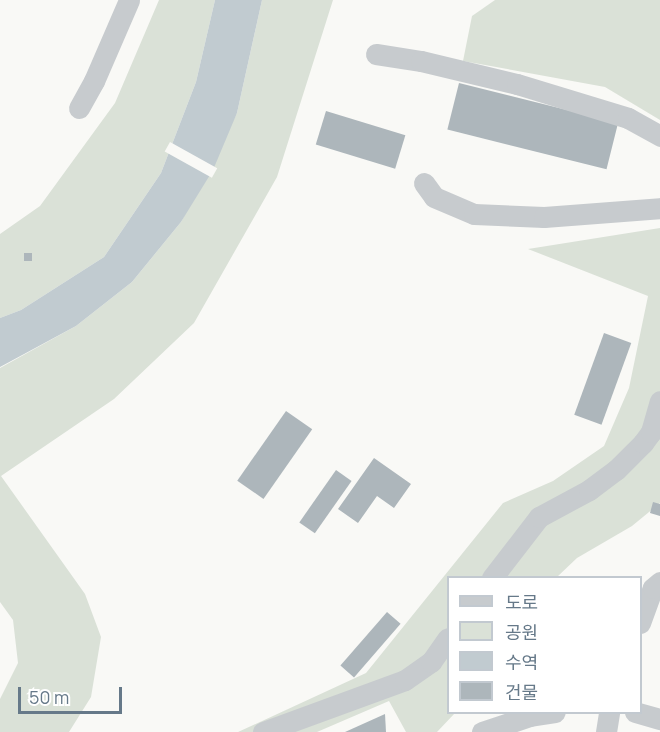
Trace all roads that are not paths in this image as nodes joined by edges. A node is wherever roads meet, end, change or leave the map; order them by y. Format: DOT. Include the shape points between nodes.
graph roads {
  1 [pos="129,0"];
  2 [pos="376,54"];
  3 [pos="79,108"];
  4 [pos="660,136"];
  5 [pos="424,183"];
  6 [pos="660,208"];
  7 [pos="660,401"];
  8 [pos="493,576"];
  9 [pos="660,582"];
  10 [pos="642,618"];
  11 [pos="447,639"];
  12 [pos="542,714"];
  13 [pos="609,714"];
  14 [pos="642,714"];
  15 [pos="660,719"];
  16 [pos="262,732"];
  17 [pos="482,732"];
  18 [pos="606,732"];
  1 -- 3 [label="street"];
  2 -- 4 [label="street" via="517,84 628,118"];
  5 -- 6 [label="street" via="434,197 474,214 544,217"];
  7 -- 8 [label="street" via="651,432 643,443 589,490 539,517"];
  9 -- 10 [label="street" via="653,588"];
  11 -- 16 [label="street" via="431,662 405,680"];
  12 -- 17 [label="street"];
  13 -- 18 [label="street"];
  14 -- 15 [label="street"];
}
